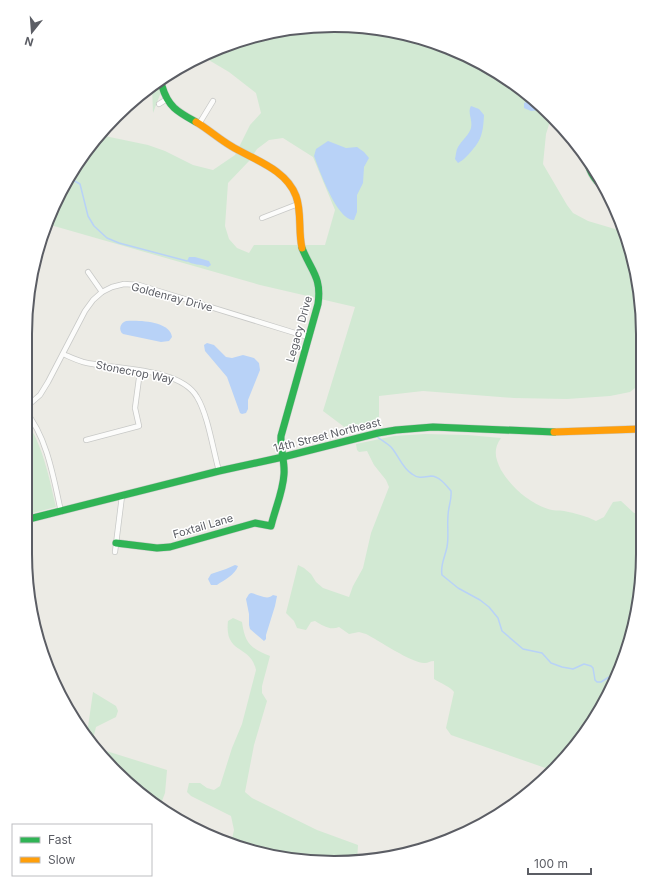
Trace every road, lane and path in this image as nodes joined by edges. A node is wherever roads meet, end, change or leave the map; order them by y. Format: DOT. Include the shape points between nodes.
graph roads {
  1 [pos="162,86"];
  2 [pos="167,99"];
  3 [pos="213,101"];
  4 [pos="159,104"];
  5 [pos="198,124"];
  6 [pos="298,204"];
  7 [pos="262,218"];
  8 [pos="88,272"];
  9 [pos="102,292"];
  10 [pos="308,337"];
  11 [pos="63,354"];
  12 [pos="140,371"];
  13 [pos="32,401"];
  14 [pos="32,421"];
  15 [pos="636,429"];
  16 [pos="86,440"];
  17 [pos="283,457"];
  18 [pos="219,471"];
  19 [pos="122,496"];
  20 [pos="61,512"];
  21 [pos="32,518"];
  22 [pos="270,526"];
  23 [pos="116,543"];
  24 [pos="115,552"];
  1 -- 2 [label="street, Legacy Drive"];
  2 -- 4 [label="street"];
  2 -- 5 [label="street, Legacy Drive" via="179,113"];
  3 -- 5 [label="street"];
  5 -- 6 [label="street, Legacy Drive" via="279,173 293,190"];
  6 -- 7 [label="street"];
  6 -- 10 [label="street, Legacy Drive" via="301,244 320,287 318,304"];
  8 -- 9 [label="street"];
  9 -- 10 [label="street, Goldenray Drive" via="118,285 139,285"];
  9 -- 11 [label="street, Goldenray Drive" via="90,303"];
  10 -- 17 [label="street, Legacy Drive" via="281,436"];
  11 -- 12 [label="street, Stonecrop Way" via="85,363"];
  11 -- 13 [label="street, Goldenray Drive" via="44,390"];
  12 -- 16 [label="street" via="135,408 139,426"];
  12 -- 18 [label="street, Stonecrop Way" via="178,380 195,394 202,407"];
  14 -- 20 [label="street" via="41,438"];
  15 -- 17 [label="street, 14th Street Northeast" via="545,432 419,427 378,433"];
  17 -- 18 [label="street, 14th Street Northeast"];
  17 -- 22 [label="street, Legacy Drive" via="283,483"];
  18 -- 19 [label="street, 14th Street Northeast"];
  19 -- 20 [label="street, 14th Street Northeast"];
  19 -- 23 [label="street"];
  20 -- 21 [label="street, 14th Street Northeast"];
  22 -- 23 [label="street, Foxtail Lane" via="255,523 170,547"];
  23 -- 24 [label="street"];
}
